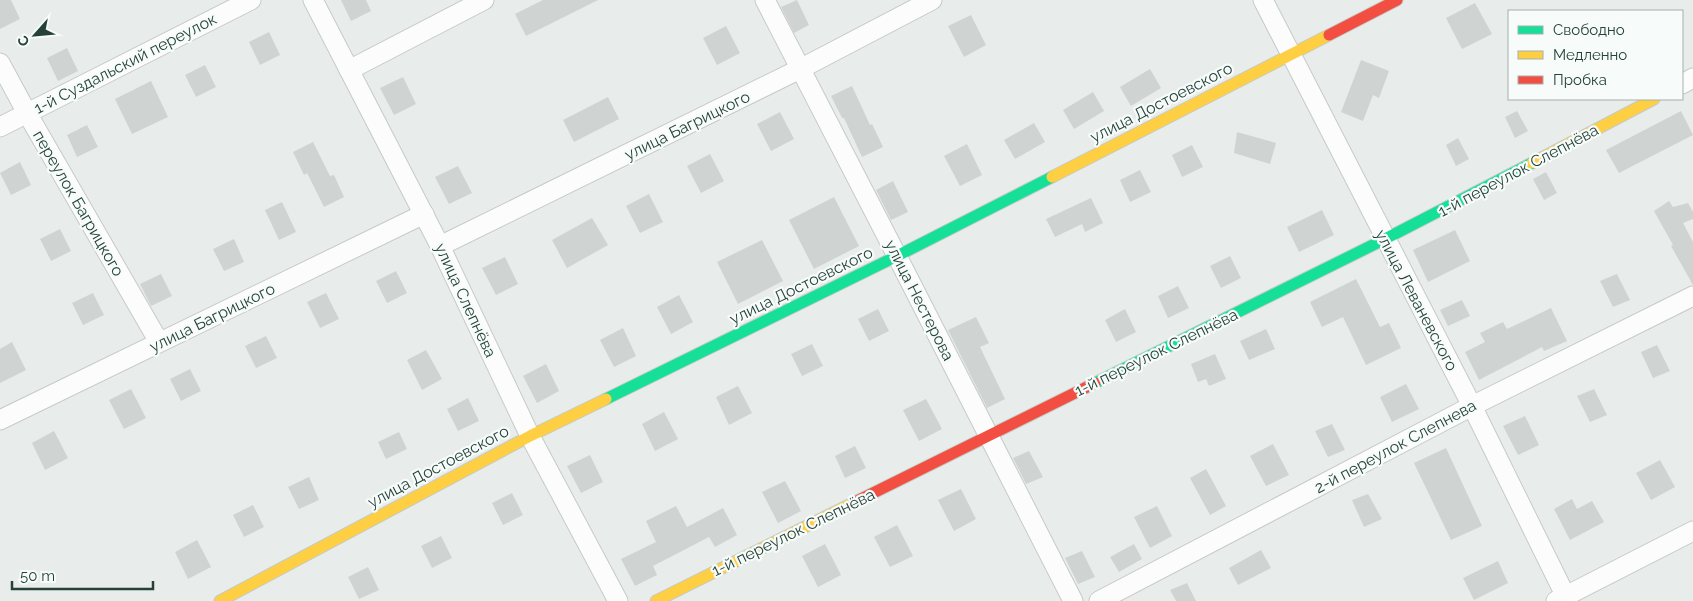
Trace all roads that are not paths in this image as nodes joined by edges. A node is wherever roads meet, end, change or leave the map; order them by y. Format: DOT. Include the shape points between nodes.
graph roads {
  1 [pos="251,0"];
  2 [pos="313,0"];
  3 [pos="484,0"];
  4 [pos="765,0"];
  5 [pos="932,0"];
  6 [pos="1263,0"];
  7 [pos="1397,0"];
  8 [pos="1290,54"];
  9 [pos="0,62"];
  10 [pos="800,69"];
  11 [pos="349,70"];
  12 [pos="1652,100"];
  13 [pos="27,113"];
  14 [pos="0,127"];
  15 [pos="424,214"];
  16 [pos="1385,239"];
  17 [pos="440,246"];
  18 [pos="897,256"];
  19 [pos="1693,296"];
  20 [pos="160,342"];
  21 [pos="1472,406"];
  22 [pos="0,420"];
  23 [pos="988,435"];
  24 [pos="530,436"];
  25 [pos="1693,531"];
  26 [pos="1563,599"];
  27 [pos="220,601"];
  28 [pos="618,601"];
  29 [pos="656,601"];
  30 [pos="1072,601"];
  31 [pos="1099,601"];
  1 -- 13 [label="street, 1-й Суздальский переулок"];
  2 -- 11 [label="street, улица Слепнёва"];
  3 -- 11 [label="street"];
  4 -- 10 [label="street, улица Нестерова"];
  5 -- 10 [label="street, улица Багрицкого"];
  6 -- 8 [label="street, улица Леваневского"];
  7 -- 8 [label="street, улица Достоевского"];
  8 -- 16 [label="street, улица Леваневского"];
  8 -- 18 [label="street, улица Достоевского"];
  9 -- 13 [label="street, переулок Багрицкого"];
  10 -- 17 [label="street, улица Багрицкого"];
  10 -- 18 [label="street, улица Нестерова"];
  11 -- 15 [label="street, улица Слепнёва"];
  12 -- 16 [label="street, 1-й переулок Слепнёва"];
  13 -- 14 [label="street, 1-й Суздальский переулок"];
  13 -- 20 [label="street, переулок Багрицкого"];
  15 -- 17 [label="street, улица Слепнёва"];
  15 -- 20 [label="street, улица Багрицкого"];
  16 -- 21 [label="street, улица Леваневского"];
  16 -- 23 [label="street, 1-й переулок Слепнёва"];
  17 -- 24 [label="street, улица Слепнёва"];
  18 -- 23 [label="street, улица Нестерова"];
  18 -- 24 [label="street, улица Достоевского"];
  19 -- 21 [label="street, 2-й переулок Слепнева"];
  20 -- 22 [label="street, улица Багрицкого"];
  21 -- 26 [label="street, улица Леваневского"];
  21 -- 31 [label="street, 2-й переулок Слепнева"];
  23 -- 29 [label="street, 1-й переулок Слепнёва"];
  23 -- 30 [label="street, улица Нестерова"];
  24 -- 27 [label="street, улица Достоевского"];
  24 -- 28 [label="street, улица Слепнёва"];
  25 -- 26 [label="street"];
}
